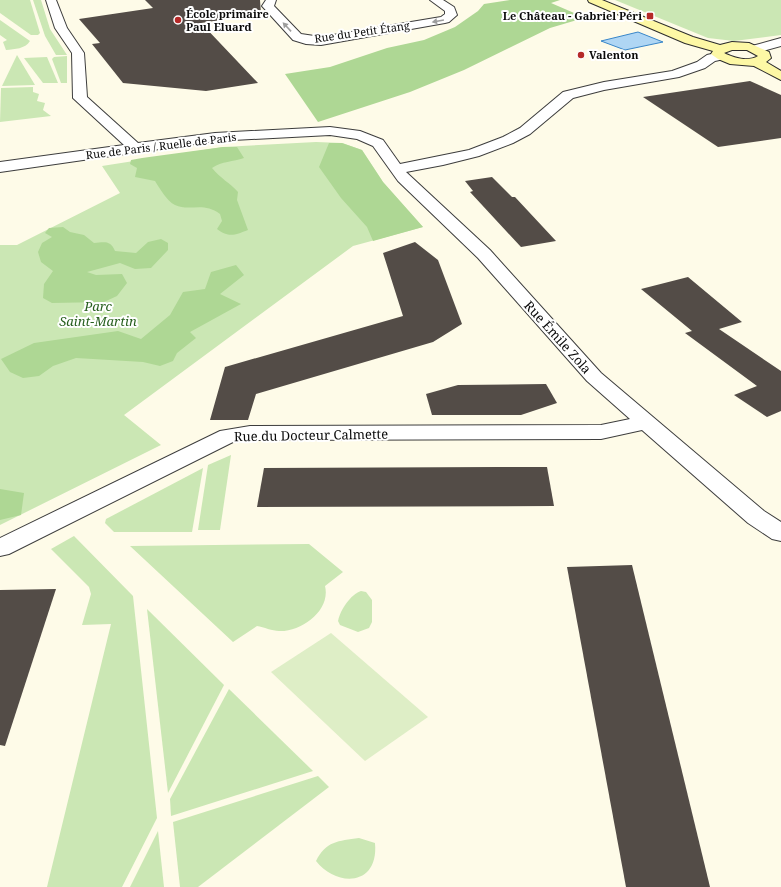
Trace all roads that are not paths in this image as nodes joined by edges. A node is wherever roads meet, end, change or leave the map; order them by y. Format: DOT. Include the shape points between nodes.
graph roads {
  1 [pos="51,0"];
  2 [pos="271,0"];
  3 [pos="435,0"];
  4 [pos="593,0"];
  5 [pos="781,42"];
  6 [pos="720,52"];
  7 [pos="756,56"];
  8 [pos="781,76"];
  9 [pos="348,132"];
  10 [pos="136,149"];
  11 [pos="0,167"];
  12 [pos="396,169"];
  13 [pos="647,422"];
  14 [pos="781,533"];
  15 [pos="0,548"];
  1 -- 10 [label="street" via="62,28 78,53 80,98"];
  3 -- 2 [label="street, Rue du Petit Étang, one-way" via="450,9 451,16 446,20 321,41 297,37 268,6"];
  4 -- 6 [label="street"];
  5 -- 7 [label="street"];
  6 -- 7 [label="street" via="732,61"];
  6 -- 12 [label="street" via="702,65 674,74 568,95 525,131 474,153"];
  7 -- 8 [label="street"];
  9 -- 10 [label="street, Rue de Paris / Ruelle de Paris" via="320,131 215,137"];
  9 -- 12 [label="street, Rue Émile Zola" via="378,143"];
  10 -- 11 [label="street, Rue de Paris / Ruelle de Paris"];
  12 -- 13 [label="street, Rue Émile Zola" via="402,178 484,254 594,377"];
  13 -- 14 [label="street, Rue Émile Zola" via="756,517"];
  13 -- 15 [label="street, Rue du Docteur Calmette" via="601,432 250,433 228,436"];
}
